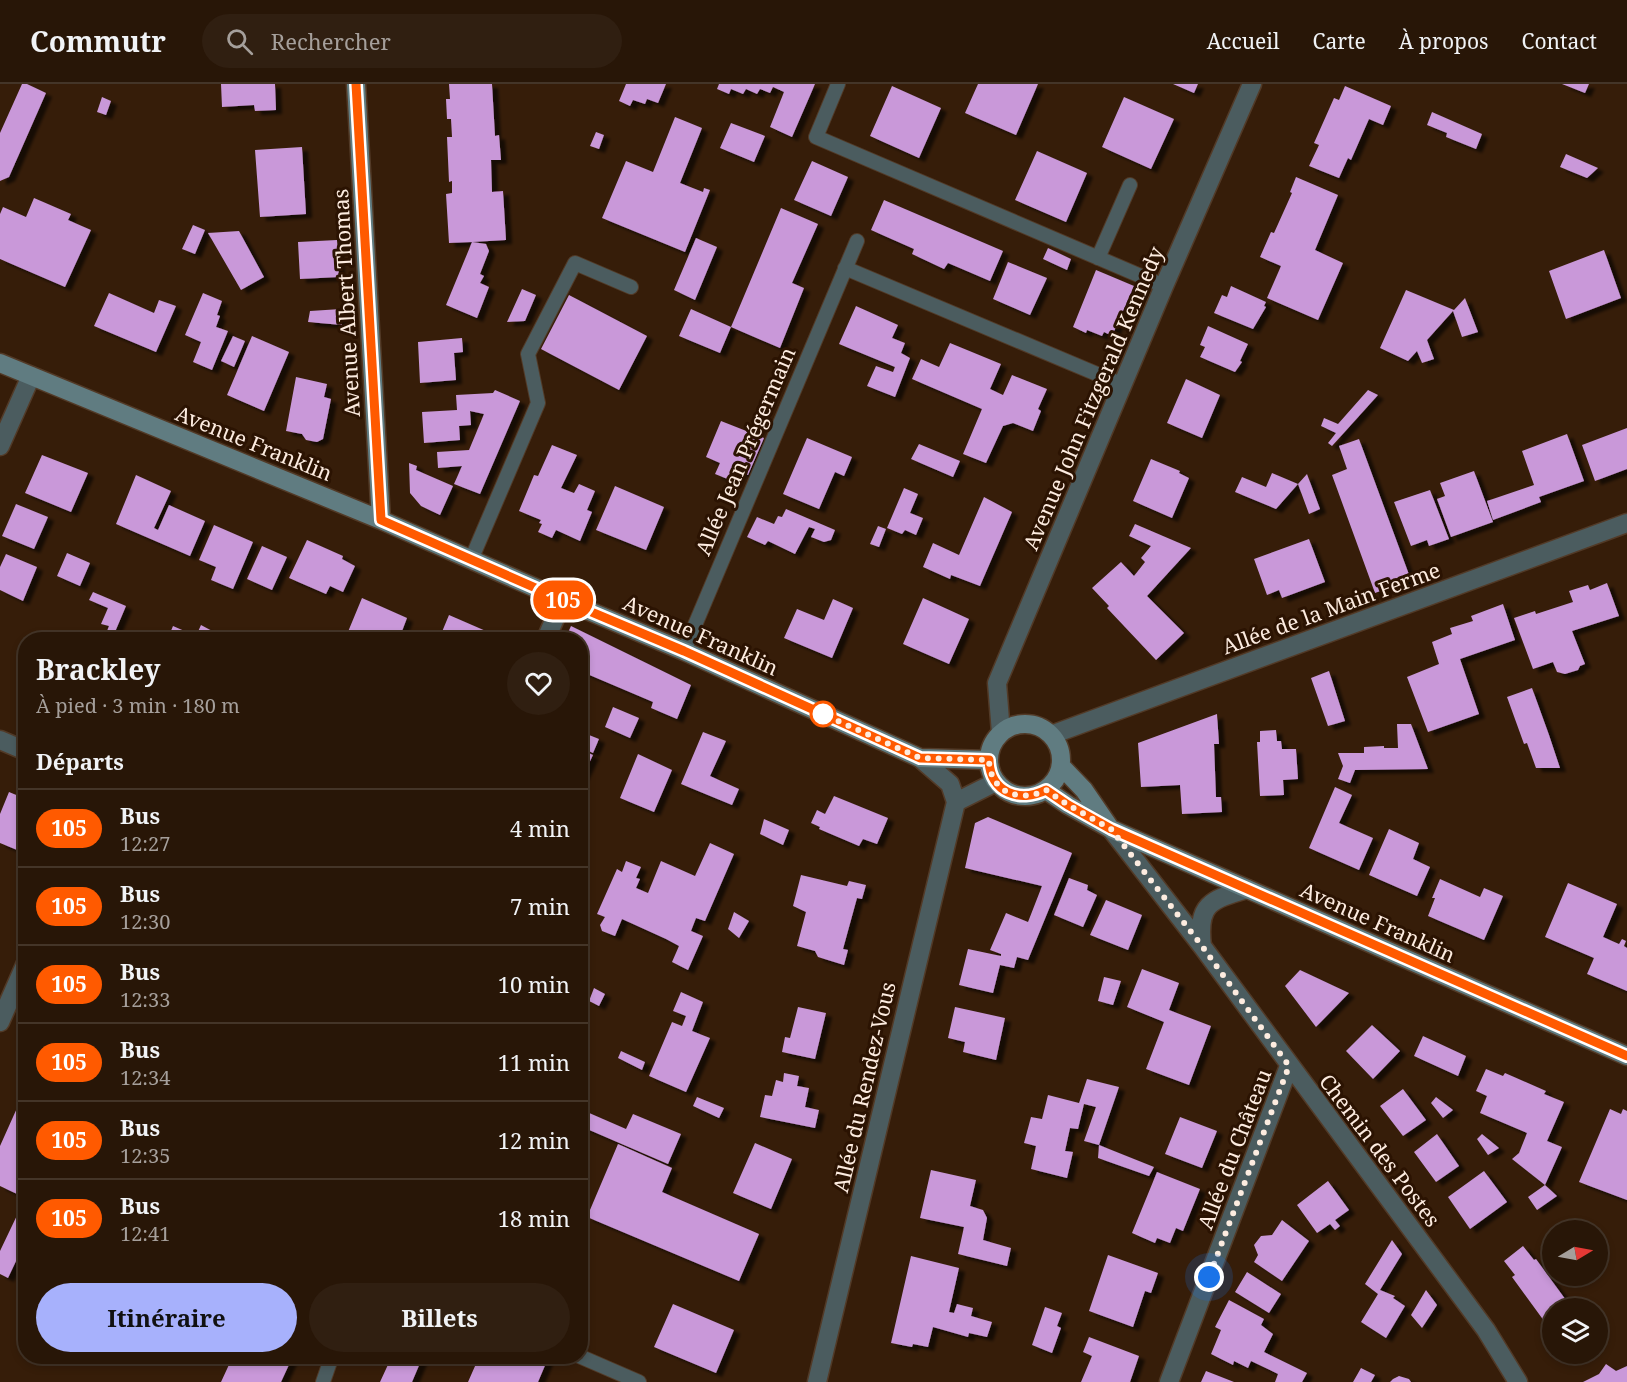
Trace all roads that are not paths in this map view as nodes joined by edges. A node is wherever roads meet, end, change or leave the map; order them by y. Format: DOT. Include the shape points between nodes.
graph roads {
  1 [pos="356,84"];
  2 [pos="838,84"];
  3 [pos="1251,84"];
  4 [pos="1130,185"];
  5 [pos="857,241"];
  6 [pos="1098,258"];
  7 [pos="845,268"];
  8 [pos="1164,286"];
  9 [pos="631,287"];
  10 [pos="0,363"];
  11 [pos="31,376"];
  12 [pos="1123,385"];
  13 [pos="0,446"];
  14 [pos="381,520"];
  15 [pos="1627,523"];
  16 [pos="471,560"];
  17 [pos="563,600"];
  18 [pos="549,632"];
  19 [pos="684,651"];
  20 [pos="1001,733"];
  21 [pos="1051,735"];
  22 [pos="0,740"];
  23 [pos="18,748"];
  24 [pos="920,758"];
  25 [pos="989,760"];
  26 [pos="1061,766"];
  27 [pos="996,782"];
  28 [pos="1046,790"];
  29 [pos="956,802"];
  30 [pos="1111,829"];
  31 [pos="1247,889"];
  32 [pos="1202,946"];
  33 [pos="18,981"];
  34 [pos="0,1022"];
  35 [pos="1627,1056"];
  36 [pos="1289,1066"];
  37 [pos="588,1360"];
  38 [pos="329,1364"];
  39 [pos="323,1382"];
  40 [pos="639,1382"];
  41 [pos="817,1382"];
  42 [pos="1169,1382"];
  43 [pos="1518,1382"];
  1 -- 14 [label="street, Avenue Albert Thomas"];
  2 -- 6 [label="lane" via="816,137"];
  3 -- 8 [label="street, Avenue John Fitzgerald Kennedy"];
  4 -- 6 [label="lane"];
  5 -- 7 [label="lane, Allée Jean Prégermain"];
  6 -- 8 [label="lane"];
  7 -- 12 [label="lane"];
  7 -- 19 [label="lane, Allée Jean Prégermain"];
  8 -- 12 [label="street, Avenue John Fitzgerald Kennedy"];
  9 -- 16 [label="lane" via="575,263 528,354 538,403"];
  10 -- 11 [label="street, Avenue Franklin"];
  11 -- 13 [label="street"];
  11 -- 14 [label="street, Avenue Franklin"];
  12 -- 20 [label="street, Avenue John Fitzgerald Kennedy" via="997,683"];
  14 -- 16 [label="street, Avenue Franklin"];
  15 -- 21 [label="street, Allée de la Main Ferme"];
  16 -- 17 [label="street, Avenue Franklin"];
  17 -- 18 [label="street"];
  17 -- 19 [label="street, Avenue Franklin"];
  19 -- 24 [label="street, Avenue Franklin"];
  20 -- 21 [label="street" via="1021,724 1032,724"];
  20 -- 25 [label="street" via="990,750"];
  21 -- 26 [label="street" via="1058,744"];
  22 -- 23 [label="street"];
  24 -- 25 [label="street, Avenue Franklin"];
  24 -- 29 [label="street" via="950,784"];
  25 -- 27 [label="street"];
  26 -- 28 [label="street"];
  26 -- 30 [label="street" via="1084,790"];
  27 -- 28 [label="street" via="1004,790 1025,797"];
  27 -- 29 [label="street"];
  28 -- 30 [label="street, Avenue Franklin"];
  29 -- 41 [label="street, Allée du Rendez-Vous"];
  30 -- 31 [label="street, Avenue Franklin"];
  30 -- 32 [label="street, Chemin des Postes"];
  31 -- 32 [label="street" via="1218,898 1205,911 1200,927"];
  31 -- 35 [label="street, Avenue Franklin"];
  32 -- 36 [label="street, Chemin des Postes"];
  33 -- 34 [label="street"];
  36 -- 42 [label="street, Allée du Château"];
  36 -- 43 [label="street, Chemin des Postes" via="1486,1330"];
  37 -- 40 [label="lane"];
  38 -- 39 [label="lane"];
}
